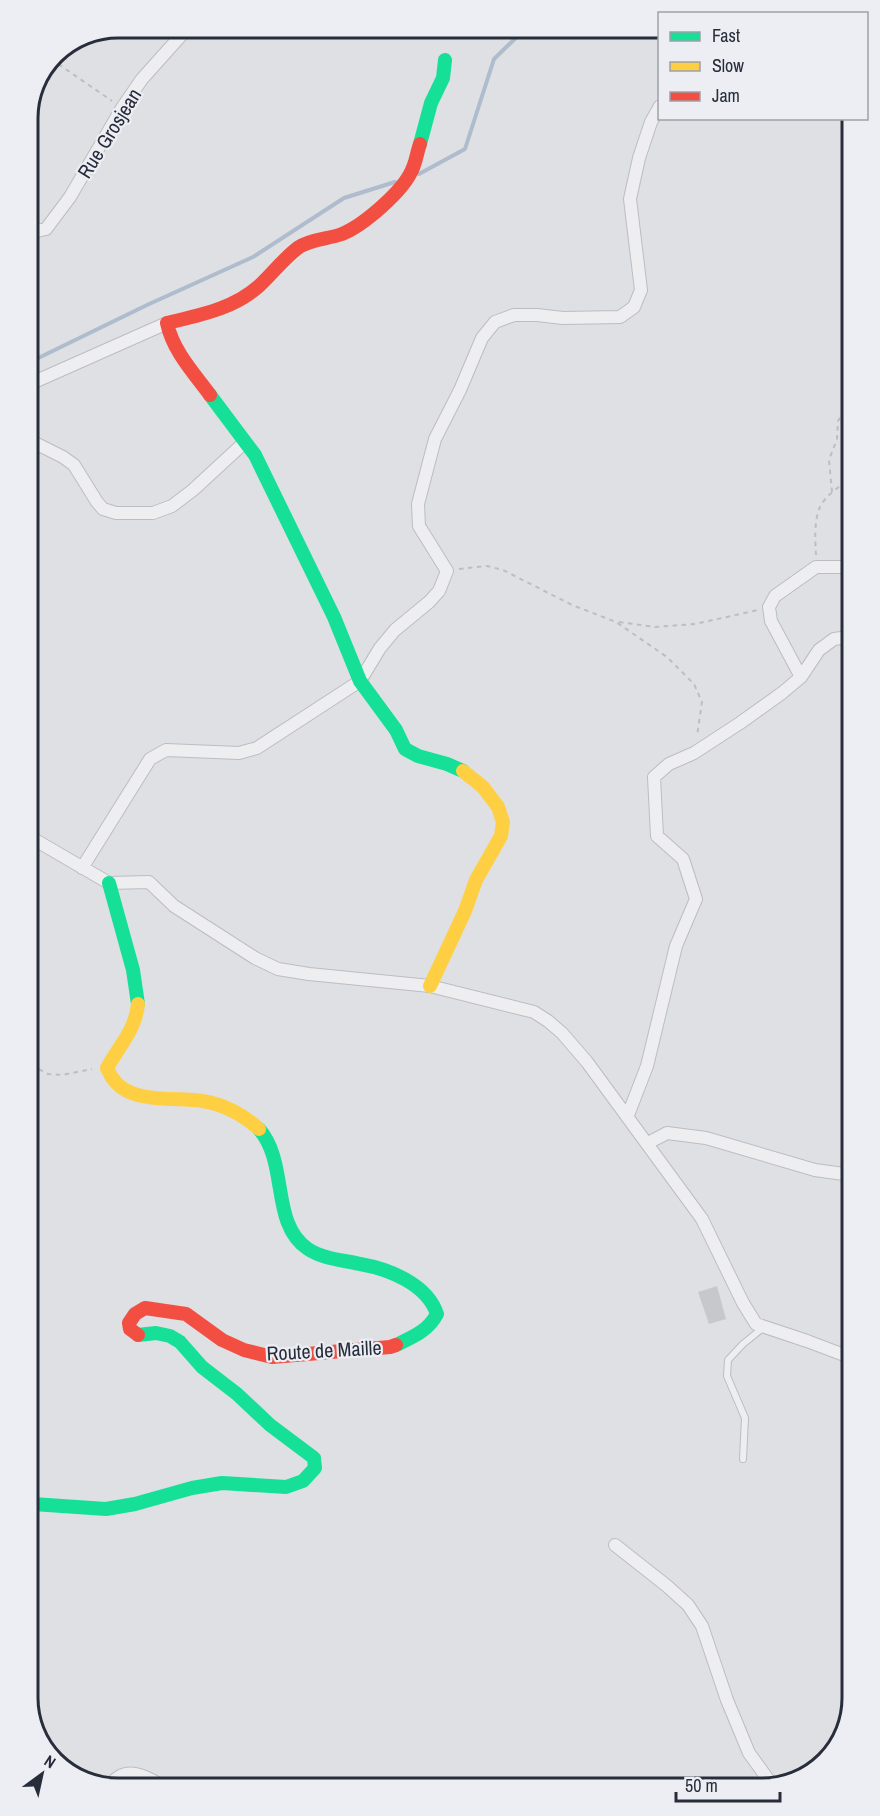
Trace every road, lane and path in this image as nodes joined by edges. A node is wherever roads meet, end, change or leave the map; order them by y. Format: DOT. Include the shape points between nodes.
graph roads {
  1 [pos="181,37"];
  2 [pos="445,60"];
  3 [pos="58,64"];
  4 [pos="122,108"];
  5 [pos="658,110"];
  6 [pos="38,231"];
  7 [pos="167,323"];
  8 [pos="38,380"];
  9 [pos="842,414"];
  10 [pos="245,442"];
  11 [pos="38,445"];
  12 [pos="842,484"];
  13 [pos="832,492"];
  14 [pos="816,567"];
  15 [pos="842,567"];
  16 [pos="447,571"];
  17 [pos="770,607"];
  18 [pos="616,622"];
  19 [pos="842,638"];
  20 [pos="801,676"];
  21 [pos="360,681"];
  22 [pos="694,753"];
  23 [pos="38,841"];
  24 [pos="82,868"];
  25 [pos="109,883"];
  26 [pos="430,986"];
  27 [pos="37,1068"];
  28 [pos="107,1068"];
  29 [pos="628,1115"];
  30 [pos="648,1143"];
  31 [pos="842,1174"];
  32 [pos="764,1327"];
  33 [pos="842,1354"];
  34 [pos="743,1459"];
  35 [pos="37,1504"];
  36 [pos="615,1545"];
  37 [pos="118,1778"];
  38 [pos="147,1778"];
  39 [pos="767,1778"];
  1 -- 4 [label="street, Rue Grosjean" via="142,79"];
  2 -- 7 [label="street" via="443,78 431,103 412,171 370,218 342,234 300,247 238,302"];
  3 -- 4 [label="path"];
  4 -- 6 [label="street, Rue Grosjean" via="70,197 46,229"];
  5 -- 16 [label="street" via="639,158 630,199 641,290 634,307 620,317 513,315 495,322 482,338 435,439 418,504 419,526"];
  7 -- 8 [label="street"];
  7 -- 10 [label="street" via="183,359"];
  9 -- 13 [label="path" via="829,460"];
  10 -- 11 [label="street" via="194,490 172,506 153,513 103,509 74,465"];
  10 -- 21 [label="street" via="255,455 329,607"];
  12 -- 13 [label="path"];
  13 -- 14 [label="path" via="820,507 814,535"];
  14 -- 15 [label="street"];
  14 -- 17 [label="street" via="775,596"];
  16 -- 18 [label="path" via="472,566 503,570"];
  16 -- 21 [label="street" via="439,591 394,630"];
  17 -- 18 [label="path" via="695,624 655,627"];
  17 -- 20 [label="street" via="771,621"];
  18 -- 22 [label="path" via="667,657 694,684 702,702"];
  19 -- 20 [label="street" via="819,650"];
  20 -- 22 [label="street"];
  21 -- 24 [label="street" via="257,748 239,753 166,750 150,759"];
  21 -- 26 [label="street" via="405,749 465,772 498,807 503,822 501,836 476,880"];
  22 -- 29 [label="street" via="669,764 654,777 657,837 683,859 696,899 676,946 647,1066"];
  23 -- 24 [label="street"];
  24 -- 25 [label="street"];
  25 -- 26 [label="street" via="149,882 174,906 278,969"];
  25 -- 28 [label="street" via="138,997 138,1014"];
  26 -- 29 [label="street" via="534,1012 562,1033"];
  27 -- 28 [label="path" via="62,1075"];
  28 -- 35 [label="street, Route de Maille" via="110,1078 132,1094 215,1104 255,1125 268,1141 287,1226 295,1238 323,1257 401,1278 426,1292 437,1314 431,1325 417,1335 390,1347 272,1357 222,1340 186,1314 145,1308 135,1314 130,1329 138,1335 170,1335 180,1342 202,1367 314,1458 315,1468 306,1481 285,1487 224,1483 107,1509"];
  29 -- 30 [label="street"];
  30 -- 31 [label="street" via="667,1134 706,1138 815,1170"];
  30 -- 32 [label="street" via="702,1219 756,1324"];
  32 -- 33 [label="street"];
  32 -- 34 [label="lane" via="728,1360 727,1376 744,1418"];
  36 -- 39 [label="street" via="688,1605 702,1626 749,1753"];
  37 -- 38 [label="street" via="129,1774"];
}
